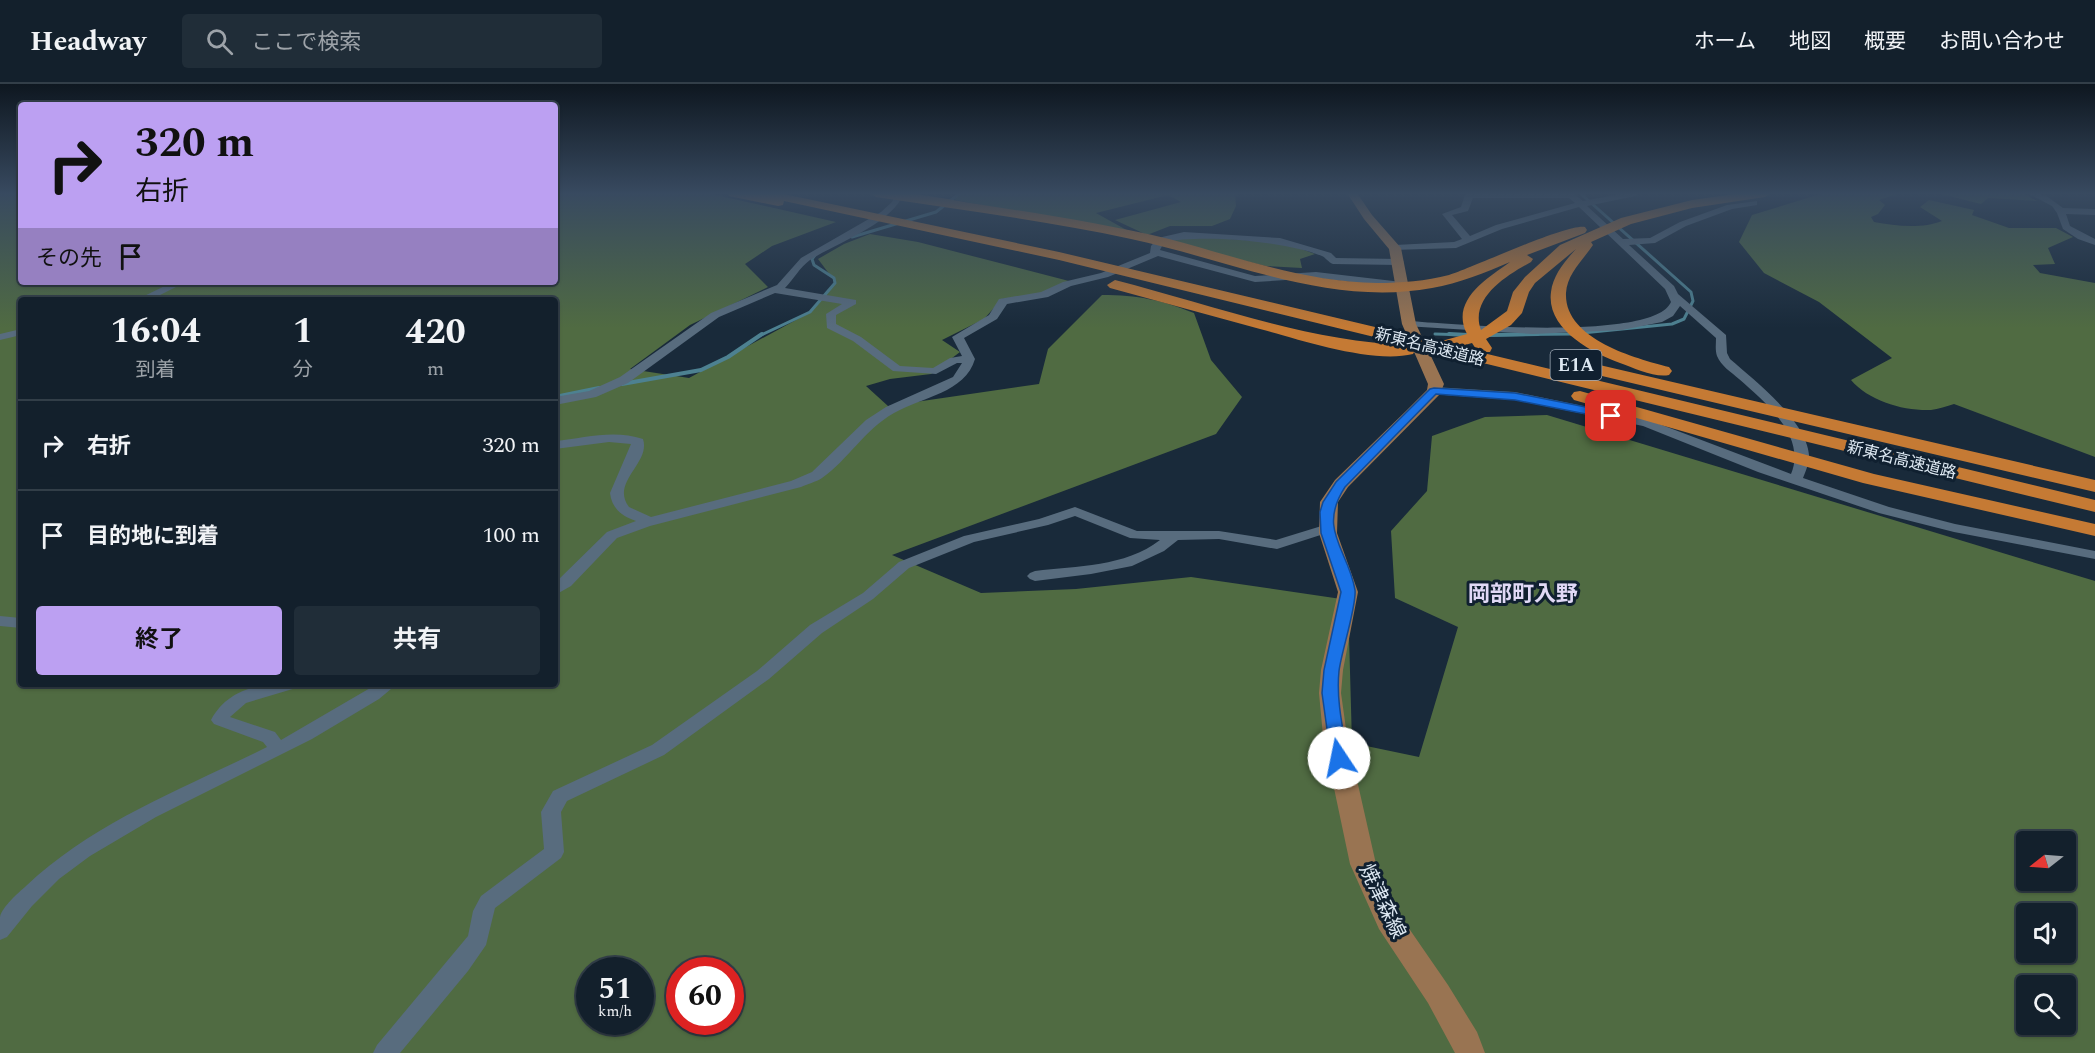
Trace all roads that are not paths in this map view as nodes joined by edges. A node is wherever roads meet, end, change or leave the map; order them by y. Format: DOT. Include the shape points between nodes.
graph roads {
  1 [pos="839,238"];
  2 [pos="940,238"];
  3 [pos="985,238"];
  4 [pos="1019,238"];
  5 [pos="1142,238"];
  6 [pos="1166,238"];
  7 [pos="1256,238"];
  8 [pos="1384,238"];
  9 [pos="1473,238"];
  10 [pos="1555,238"];
  11 [pos="1575,238"];
  12 [pos="1580,238"];
  13 [pos="1586,238"];
  14 [pos="1617,238"];
  15 [pos="1655,238"];
  16 [pos="2082,238"];
  17 [pos="1468,240"];
  18 [pos="1621,242"];
  19 [pos="1059,250"];
  20 [pos="2095,251"];
  21 [pos="1155,252"];
  22 [pos="1397,255"];
  23 [pos="175,285"];
  24 [pos="1402,285"];
  25 [pos="775,290"];
  26 [pos="1675,296"];
  27 [pos="148,297"];
  28 [pos="1409,324"];
  29 [pos="18,333"];
  30 [pos="0,337"];
  31 [pos="969,359"];
  32 [pos="1434,391"];
  33 [pos="558,400"];
  34 [pos="558,445"];
  35 [pos="2095,473"];
  36 [pos="1795,480"];
  37 [pos="2095,486"];
  38 [pos="2095,506"];
  39 [pos="650,522"];
  40 [pos="1328,528"];
  41 [pos="2095,530"];
  42 [pos="1174,536"];
  43 [pos="2095,555"];
  44 [pos="1035,576"];
  45 [pos="558,588"];
  46 [pos="0,621"];
  47 [pos="18,623"];
  48 [pos="278,687"];
  49 [pos="384,687"];
  50 [pos="278,748"];
  51 [pos="0,931"];
  52 [pos="385,1053"];
  53 [pos="1470,1053"];
  1 -- 25 [label="street" via="804,260"];
  2 -- 12 [label="highway" via="1325,341 1395,350 1444,346 1500,326 1514,313 1521,292 1534,275"];
  3 -- 19 [label="highway, 新東名高速道路 / E1A"];
  4 -- 19 [label="highway, 新東名高速道路 / E1A"];
  5 -- 10 [label="highway" via="1327,282 1400,287 1448,280"];
  6 -- 21 [label="street"];
  7 -- 22 [label="street" via="1328,255 1333,261"];
  8 -- 22 [label="main road"];
  9 -- 17 [label="street"];
  11 -- 41 [label="highway" via="1518,263 1469,308 1475,336 1487,352 1526,376 1680,426 1870,479"];
  13 -- 35 [label="highway" via="1566,267 1559,303 1565,321 1582,338 1610,353 1643,366"];
  14 -- 18 [label="street"];
  15 -- 18 [label="street"];
  16 -- 20 [label="street"];
  17 -- 22 [label="street"];
  18 -- 26 [label="street"];
  19 -- 37 [label="highway, 新東名高速道路 / E1A"];
  19 -- 38 [label="highway, 新東名高速道路 / E1A"];
  21 -- 24 [label="street" via="1255,279 1316,275"];
  21 -- 31 [label="street" via="1148,259 1044,295 1003,301 993,317 958,337"];
  22 -- 24 [label="main road"];
  23 -- 27 [label="street"];
  24 -- 28 [label="main road"];
  25 -- 31 [label="street" via="852,302 831,314 831,326 857,339 897,369 925,372 954,360"];
  25 -- 33 [label="street" via="715,315 624,380 591,394"];
  26 -- 28 [label="street" via="1674,306 1666,316 1645,324 1535,333"];
  26 -- 36 [label="street" via="1722,337 1725,361 1785,417 1803,452"];
  28 -- 32 [label="main road" via="1434,375"];
  29 -- 30 [label="street"];
  31 -- 39 [label="street" via="957,380 870,423 817,475"];
  32 -- 36 [label="street" via="1515,396 1646,423"];
  32 -- 40 [label="main road, 焼津森線" via="1341,484 1326,512"];
  34 -- 39 [label="street" via="612,438 638,442 639,450 617,489 619,504 626,512"];
  36 -- 43 [label="street" via="1936,524"];
  39 -- 45 [label="street" via="612,535"];
  40 -- 42 [label="street" via="1276,545 1219,535"];
  40 -- 53 [label="main road, 焼津森線" via="1348,592 1330,693 1335,736 1363,864 1389,921 1438,994"];
  42 -- 44 [label="street" via="1154,553 1124,564"];
  42 -- 52 [label="street" via="1135,535 1075,511 969,539 904,565 868,596 816,629 763,675 658,750 560,796 551,812 554,852 488,902 478,939"];
  46 -- 47 [label="street"];
  48 -- 50 [label="street" via="240,697 223,711 220,720 269,737"];
  49 -- 50 [label="street"];
  50 -- 51 [label="street" via="109,831 38,887"];
}
